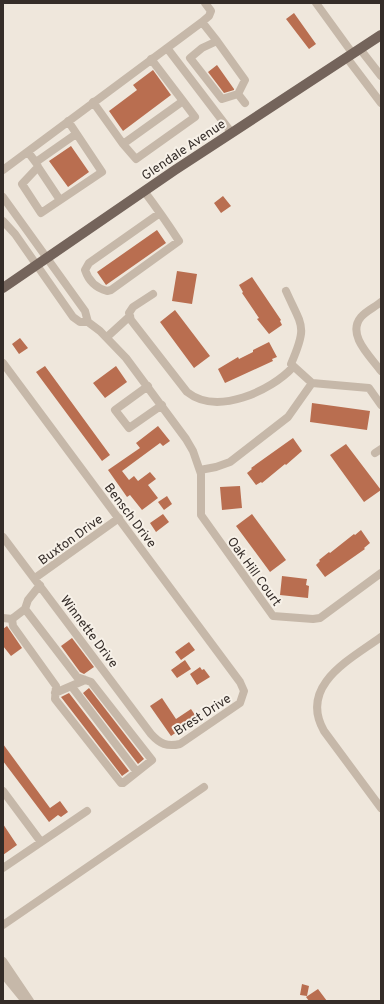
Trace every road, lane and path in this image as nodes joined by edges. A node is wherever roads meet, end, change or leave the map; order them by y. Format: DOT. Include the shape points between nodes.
graph roads {
  1 [pos="205,3"];
  2 [pos="316,3"];
  3 [pos="202,22"];
  4 [pos="381,35"];
  5 [pos="217,41"];
  6 [pos="167,48"];
  7 [pos="354,53"];
  8 [pos="151,59"];
  9 [pos="381,76"];
  10 [pos="238,94"];
  11 [pos="183,101"];
  12 [pos="93,102"];
  13 [pos="244,103"];
  14 [pos="381,103"];
  15 [pos="68,121"];
  16 [pos="231,132"];
  17 [pos="76,134"];
  18 [pos="124,144"];
  19 [pos="28,152"];
  20 [pos="37,165"];
  21 [pos="3,170"];
  22 [pos="144,190"];
  23 [pos="3,197"];
  24 [pos="60,200"];
  25 [pos="160,213"];
  26 [pos="3,221"];
  27 [pos="46,258"];
  28 [pos="36,266"];
  29 [pos="3,288"];
  30 [pos="286,291"];
  31 [pos="153,294"];
  32 [pos="381,302"];
  33 [pos="130,316"];
  34 [pos="88,322"];
  35 [pos="106,337"];
  36 [pos="3,363"];
  37 [pos="293,367"];
  38 [pos="381,371"];
  39 [pos="312,383"];
  40 [pos="148,386"];
  41 [pos="162,405"];
  42 [pos="381,405"];
  43 [pos="200,470"];
  44 [pos="119,518"];
  45 [pos="3,537"];
  46 [pos="381,573"];
  47 [pos="37,582"];
  48 [pos="25,608"];
  49 [pos="3,618"];
  50 [pos="12,619"];
  51 [pos="381,637"];
  52 [pos="86,680"];
  53 [pos="240,682"];
  54 [pos="72,687"];
  55 [pos="55,693"];
  56 [pos="156,740"];
  57 [pos="137,772"];
  58 [pos="204,787"];
  59 [pos="3,791"];
  60 [pos="381,808"];
  61 [pos="87,811"];
  62 [pos="41,842"];
  63 [pos="3,868"];
  64 [pos="3,925"];
  65 [pos="3,961"];
  66 [pos="3,974"];
  67 [pos="25,1001"];
  68 [pos="30,1001"];
  1 -- 3 [label="street" via="211,11"];
  2 -- 7 [label="street"];
  3 -- 5 [label="street"];
  3 -- 6 [label="street"];
  4 -- 7 [label="main road, Glendale Avenue"];
  5 -- 10 [label="street" via="245,80"];
  5 -- 10 [label="street" via="202,48 190,58 222,99"];
  6 -- 8 [label="street"];
  6 -- 16 [label="street"];
  7 -- 9 [label="street"];
  7 -- 14 [label="street"];
  7 -- 16 [label="main road, Glendale Avenue"];
  8 -- 11 [label="street"];
  8 -- 12 [label="street"];
  10 -- 13 [label="street"];
  11 -- 18 [label="street"];
  11 -- 18 [label="street" via="195,117 136,159"];
  12 -- 15 [label="street"];
  12 -- 18 [label="street"];
  15 -- 17 [label="street"];
  15 -- 19 [label="street"];
  16 -- 22 [label="main road, Glendale Avenue"];
  17 -- 20 [label="street"];
  17 -- 24 [label="street" via="102,172"];
  19 -- 20 [label="street"];
  19 -- 21 [label="street"];
  20 -- 24 [label="street"];
  20 -- 24 [label="street" via="22,184 41,213"];
  22 -- 25 [label="street"];
  22 -- 27 [label="main road, Glendale Avenue"];
  23 -- 27 [label="street, Oak Hill Court"];
  25 -- 25 [label="street" via="179,241 111,290 95,286 85,270 89,263"];
  26 -- 28 [label="street, Oak Hill Court"];
  27 -- 28 [label="main road, Glendale Avenue"];
  27 -- 34 [label="street, Oak Hill Court" via="85,311"];
  28 -- 29 [label="main road, Glendale Avenue"];
  28 -- 34 [label="street, Oak Hill Court" via="73,318 80,322"];
  30 -- 37 [label="street" via="303,333 291,364"];
  31 -- 33 [label="street" via="133,307"];
  32 -- 38 [label="street" via="361,317 356,331 358,340"];
  33 -- 35 [label="street"];
  33 -- 37 [label="street" via="187,392 203,401 219,402 245,397 284,377"];
  34 -- 35 [label="street, Oak Hill Court"];
  35 -- 40 [label="street, Oak Hill Court"];
  36 -- 44 [label="street, Bensch Drive"];
  37 -- 39 [label="street"];
  39 -- 42 [label="street" via="368,388"];
  39 -- 43 [label="street" via="288,417 230,462"];
  40 -- 41 [label="street, Oak Hill Court"];
  40 -- 41 [label="street" via="115,410 129,428"];
  41 -- 43 [label="street, Oak Hill Court" via="190,445"];
  43 -- 46 [label="street, Oak Hill Court" via="201,515 273,616 320,618"];
  44 -- 47 [label="street, Buxton Drive"];
  44 -- 53 [label="street, Bensch Drive"];
  45 -- 47 [label="street, Winnette Drive"];
  47 -- 48 [label="street, Buxton Drive"];
  47 -- 56 [label="street, Winnette Drive"];
  48 -- 50 [label="street, Buxton Drive"];
  48 -- 52 [label="street" via="77,677"];
  49 -- 50 [label="street"];
  50 -- 55 [label="street" via="13,626 56,686"];
  51 -- 60 [label="street" via="329,676 320,691 317,707 318,718 324,731"];
  52 -- 54 [label="street"];
  52 -- 57 [label="street" via="91,682 152,760"];
  53 -- 56 [label="street, Brest Drive" via="244,691 240,703 186,741 172,746"];
  54 -- 55 [label="street"];
  54 -- 57 [label="street"];
  55 -- 57 [label="street" via="55,699 122,784"];
  58 -- 64 [label="street"];
  59 -- 62 [label="street"];
  61 -- 62 [label="street"];
  62 -- 63 [label="street"];
  65 -- 68 [label="street"];
  66 -- 67 [label="street"];
}
